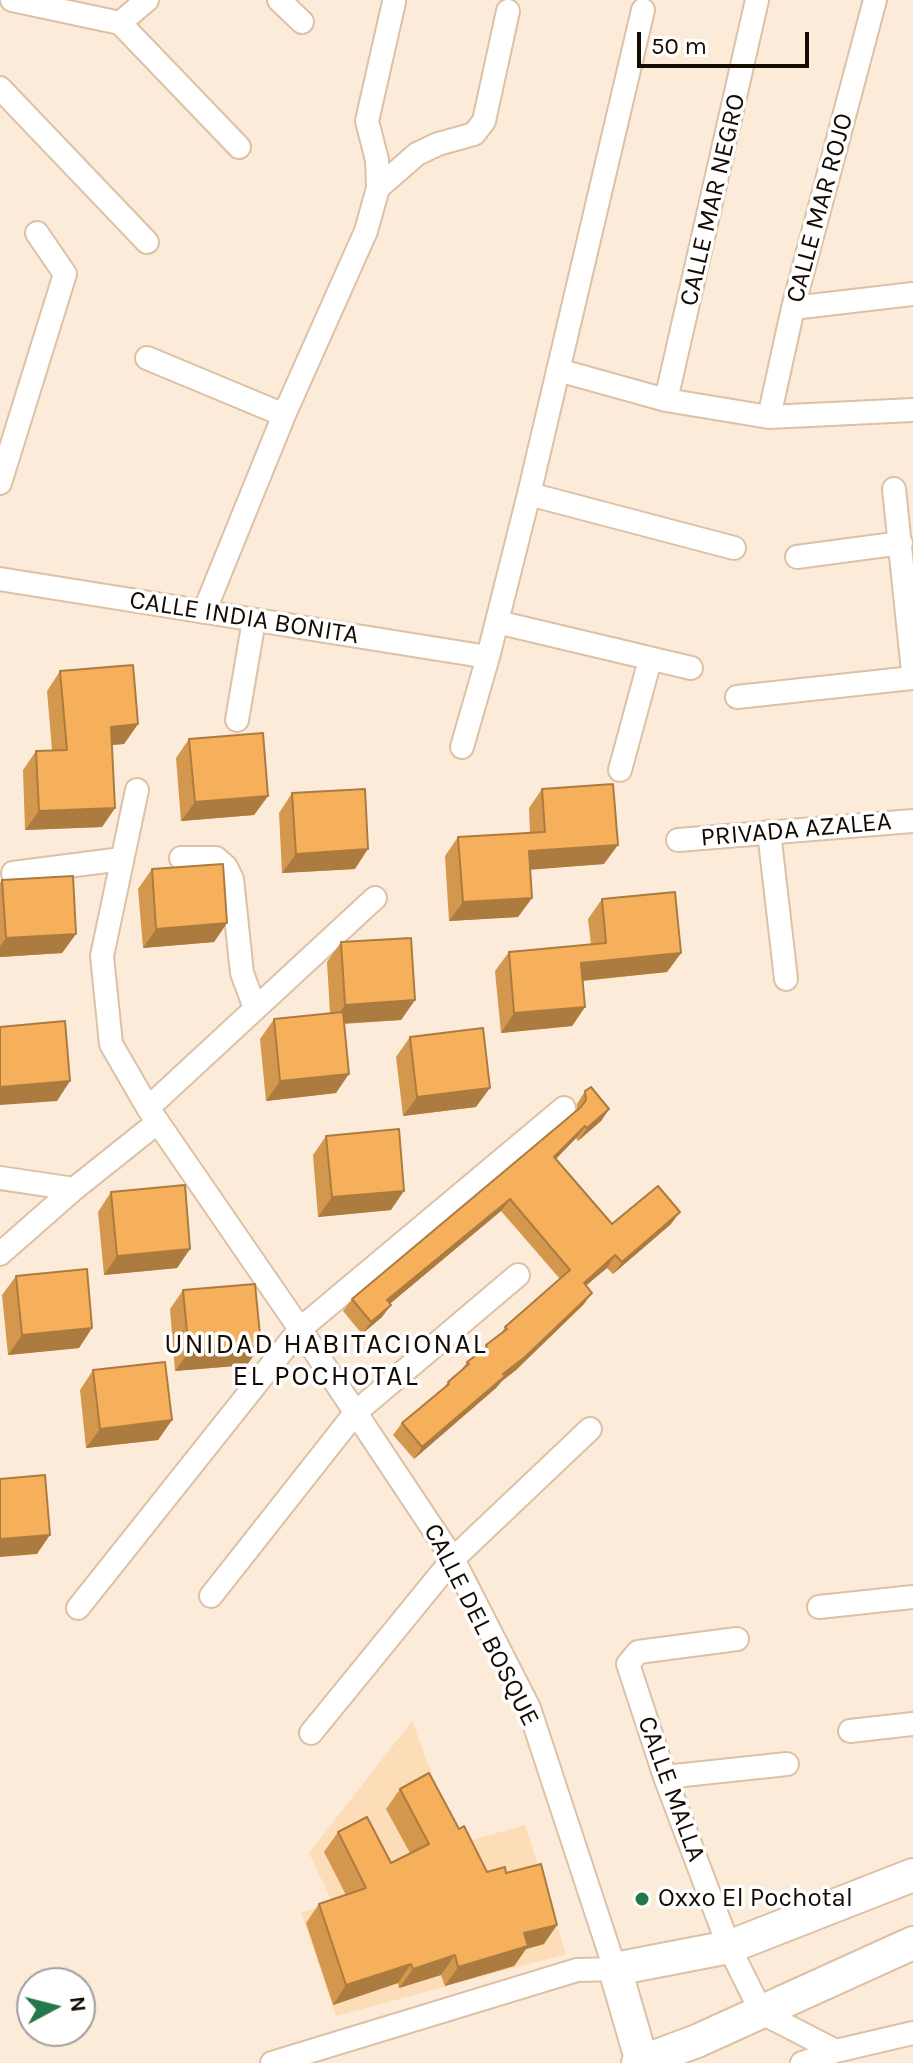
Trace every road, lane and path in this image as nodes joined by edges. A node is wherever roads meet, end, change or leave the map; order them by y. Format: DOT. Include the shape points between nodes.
graph roads {
  1 [pos="12,0"];
  2 [pos="147,0"];
  3 [pos="279,0"];
  4 [pos="757,0"];
  5 [pos="875,0"];
  6 [pos="394,2"];
  7 [pos="643,10"];
  8 [pos="508,11"];
  9 [pos="302,22"];
  10 [pos="120,23"];
  11 [pos="0,88"];
  12 [pos="239,147"];
  13 [pos="378,188"];
  14 [pos="37,233"];
  15 [pos="147,242"];
  16 [pos="913,294"];
  17 [pos="793,308"];
  18 [pos="147,358"];
  19 [pos="558,370"];
  20 [pos="666,400"];
  21 [pos="913,410"];
  22 [pos="284,415"];
  23 [pos="769,417"];
  24 [pos="0,483"];
  25 [pos="894,489"];
  26 [pos="529,494"];
  27 [pos="901,543"];
  28 [pos="734,548"];
  29 [pos="797,557"];
  30 [pos="0,579"];
  31 [pos="204,612"];
  32 [pos="254,620"];
  33 [pos="497,622"];
  34 [pos="488,657"];
  35 [pos="650,660"];
  36 [pos="691,668"];
  37 [pos="913,671"];
  38 [pos="913,678"];
  39 [pos="737,697"];
  40 [pos="237,720"];
  41 [pos="462,747"];
  42 [pos="620,770"];
  43 [pos="137,790"];
  44 [pos="913,821"];
  45 [pos="769,832"];
  46 [pos="678,840"];
  47 [pos="181,858"];
  48 [pos="122,859"];
  49 [pos="13,873"];
  50 [pos="375,898"];
  51 [pos="786,979"];
  52 [pos="255,1008"];
  53 [pos="564,1108"];
  54 [pos="153,1115"];
  55 [pos="0,1178"];
  56 [pos="74,1189"];
  57 [pos="0,1254"];
  58 [pos="518,1275"];
  59 [pos="300,1329"];
  60 [pos="356,1412"];
  61 [pos="590,1429"];
  62 [pos="453,1559"];
  63 [pos="211,1596"];
  64 [pos="913,1597"];
  65 [pos="819,1607"];
  66 [pos="78,1608"];
  67 [pos="737,1639"];
  68 [pos="913,1724"];
  69 [pos="850,1731"];
  70 [pos="311,1733"];
  71 [pos="787,1764"];
  72 [pos="665,1777"];
  73 [pos="913,1875"];
  74 [pos="913,1943"];
  75 [pos="729,1947"];
  76 [pos="615,1969"];
  77 [pos="762,2013"];
  78 [pos="913,2033"];
  79 [pos="836,2051"];
  80 [pos="640,2062"];
  81 [pos="272,2063"];
  82 [pos="802,2063"];
  1 -- 10 [label="street"];
  2 -- 10 [label="street"];
  3 -- 9 [label="street"];
  4 -- 20 [label="street, CALLE MAR NEGRO"];
  5 -- 17 [label="street, CALLE MAR ROJO"];
  6 -- 13 [label="street" via="367,121"];
  7 -- 19 [label="street"];
  8 -- 13 [label="street" via="484,121 474,134 417,154"];
  10 -- 12 [label="street"];
  11 -- 15 [label="street"];
  13 -- 22 [label="street" via="366,231"];
  14 -- 24 [label="street" via="65,274"];
  16 -- 17 [label="street"];
  17 -- 23 [label="street, CALLE MAR ROJO"];
  18 -- 22 [label="street"];
  19 -- 20 [label="street"];
  19 -- 26 [label="street"];
  20 -- 23 [label="street"];
  21 -- 23 [label="street"];
  22 -- 31 [label="street"];
  25 -- 27 [label="street"];
  26 -- 28 [label="street"];
  26 -- 33 [label="street"];
  27 -- 29 [label="street"];
  27 -- 37 [label="street"];
  30 -- 31 [label="street, CALLE INDIA BONITA"];
  31 -- 32 [label="street, CALLE INDIA BONITA"];
  32 -- 34 [label="street, CALLE INDIA BONITA"];
  32 -- 40 [label="street"];
  33 -- 34 [label="street"];
  33 -- 35 [label="street"];
  34 -- 41 [label="street"];
  35 -- 36 [label="street"];
  35 -- 42 [label="street"];
  38 -- 39 [label="street"];
  43 -- 48 [label="street, CALLE DEL BOSQUE"];
  44 -- 45 [label="street, PRIVADA AZALEA"];
  45 -- 46 [label="street, PRIVADA AZALEA"];
  45 -- 51 [label="street"];
  47 -- 52 [label="street" via="216,858 232,879 242,973"];
  48 -- 49 [label="street"];
  48 -- 54 [label="street, CALLE DEL BOSQUE" via="102,956 111,1044"];
  50 -- 52 [label="street"];
  52 -- 54 [label="street"];
  53 -- 59 [label="street"];
  54 -- 56 [label="street"];
  54 -- 59 [label="street, CALLE DEL BOSQUE"];
  55 -- 56 [label="street"];
  56 -- 57 [label="street"];
  58 -- 60 [label="street"];
  59 -- 60 [label="street, CALLE DEL BOSQUE"];
  59 -- 66 [label="street"];
  60 -- 62 [label="street, CALLE DEL BOSQUE"];
  60 -- 63 [label="street"];
  61 -- 62 [label="street"];
  62 -- 70 [label="street"];
  62 -- 76 [label="street, CALLE DEL BOSQUE" via="529,1708"];
  64 -- 65 [label="street"];
  67 -- 72 [label="street, CALLE MALLA" via="638,1652 628,1664"];
  68 -- 69 [label="street"];
  71 -- 72 [label="street"];
  72 -- 75 [label="street, CALLE MALLA"];
  73 -- 75 [label="street"];
  74 -- 77 [label="street"];
  75 -- 76 [label="street"];
  75 -- 77 [label="street, CALLE MALLA"];
  76 -- 80 [label="street, CALLE DEL BOSQUE"];
  76 -- 81 [label="street" via="577,1970"];
  77 -- 79 [label="street"];
  77 -- 80 [label="street"];
  78 -- 79 [label="street"];
  79 -- 82 [label="street"];
}
